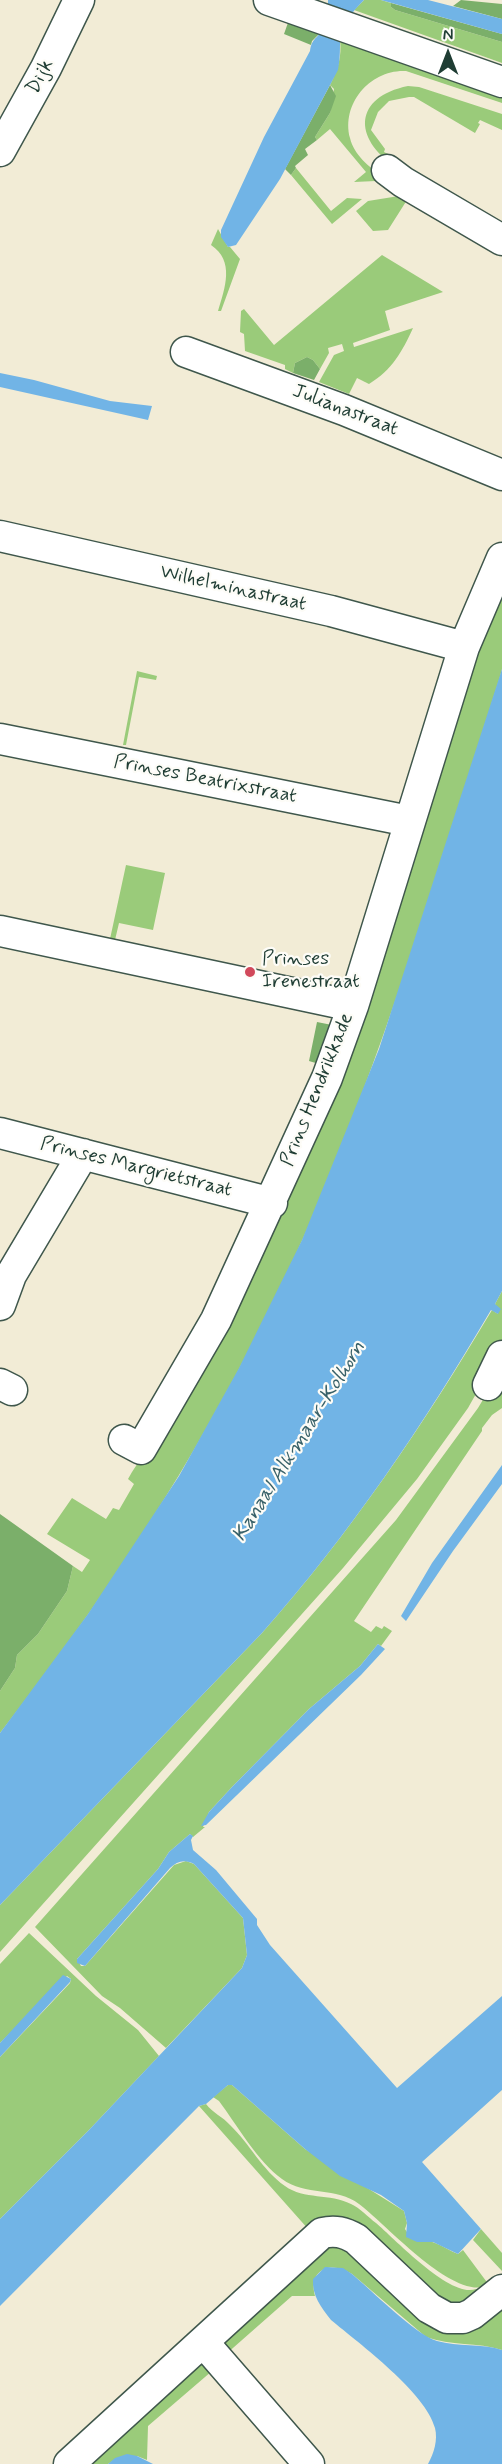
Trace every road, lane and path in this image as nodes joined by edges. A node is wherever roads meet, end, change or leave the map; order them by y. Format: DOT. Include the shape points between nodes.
graph roads {
  1 [pos="79,0"];
  2 [pos="269,0"];
  3 [pos="502,82"];
  4 [pos="0,151"];
  5 [pos="387,170"];
  6 [pos="502,240"];
  7 [pos="186,351"];
  8 [pos="502,475"];
  9 [pos="0,536"];
  10 [pos="502,558"];
  11 [pos="464,647"];
  12 [pos="0,739"];
  13 [pos="410,820"];
  14 [pos="0,931"];
  15 [pos="353,1006"];
  16 [pos="0,1133"];
  17 [pos="83,1154"];
  18 [pos="272,1203"];
  19 [pos="0,1305"];
  20 [pos="502,1356"];
  21 [pos="488,1385"];
  22 [pos="124,1440"];
  23 [pos="502,2290"];
  24 [pos="204,2343"];
  25 [pos="69,2464"];
  26 [pos="309,2464"];
  1 -- 4 [label="street, Dijk"];
  2 -- 3 [label="street"];
  5 -- 6 [label="street"];
  7 -- 8 [label="street, Julianastraat" via="310,396"];
  9 -- 11 [label="street, Wilhelminastraat" via="331,611"];
  10 -- 11 [label="street, Prins Hendrikkade"];
  11 -- 13 [label="street, Prins Hendrikkade"];
  12 -- 13 [label="street, Prinses Beatrixstraat"];
  13 -- 15 [label="street, Prins Hendrikkade"];
  14 -- 15 [label="street"];
  15 -- 18 [label="street, Prins Hendrikkade" via="327,1078"];
  16 -- 17 [label="street, Prinses Margrietstraat"];
  17 -- 18 [label="street, Prinses Margrietstraat"];
  17 -- 19 [label="street" via="11,1275"];
  18 -- 22 [label="street, Prins Hendrikkade" via="216,1320 141,1449"];
  20 -- 21 [label="street"];
  23 -- 24 [label="street" via="472,2314 447,2318 429,2308 356,2239 333,2231 310,2242"];
  24 -- 25 [label="street"];
  24 -- 26 [label="street"];
}
